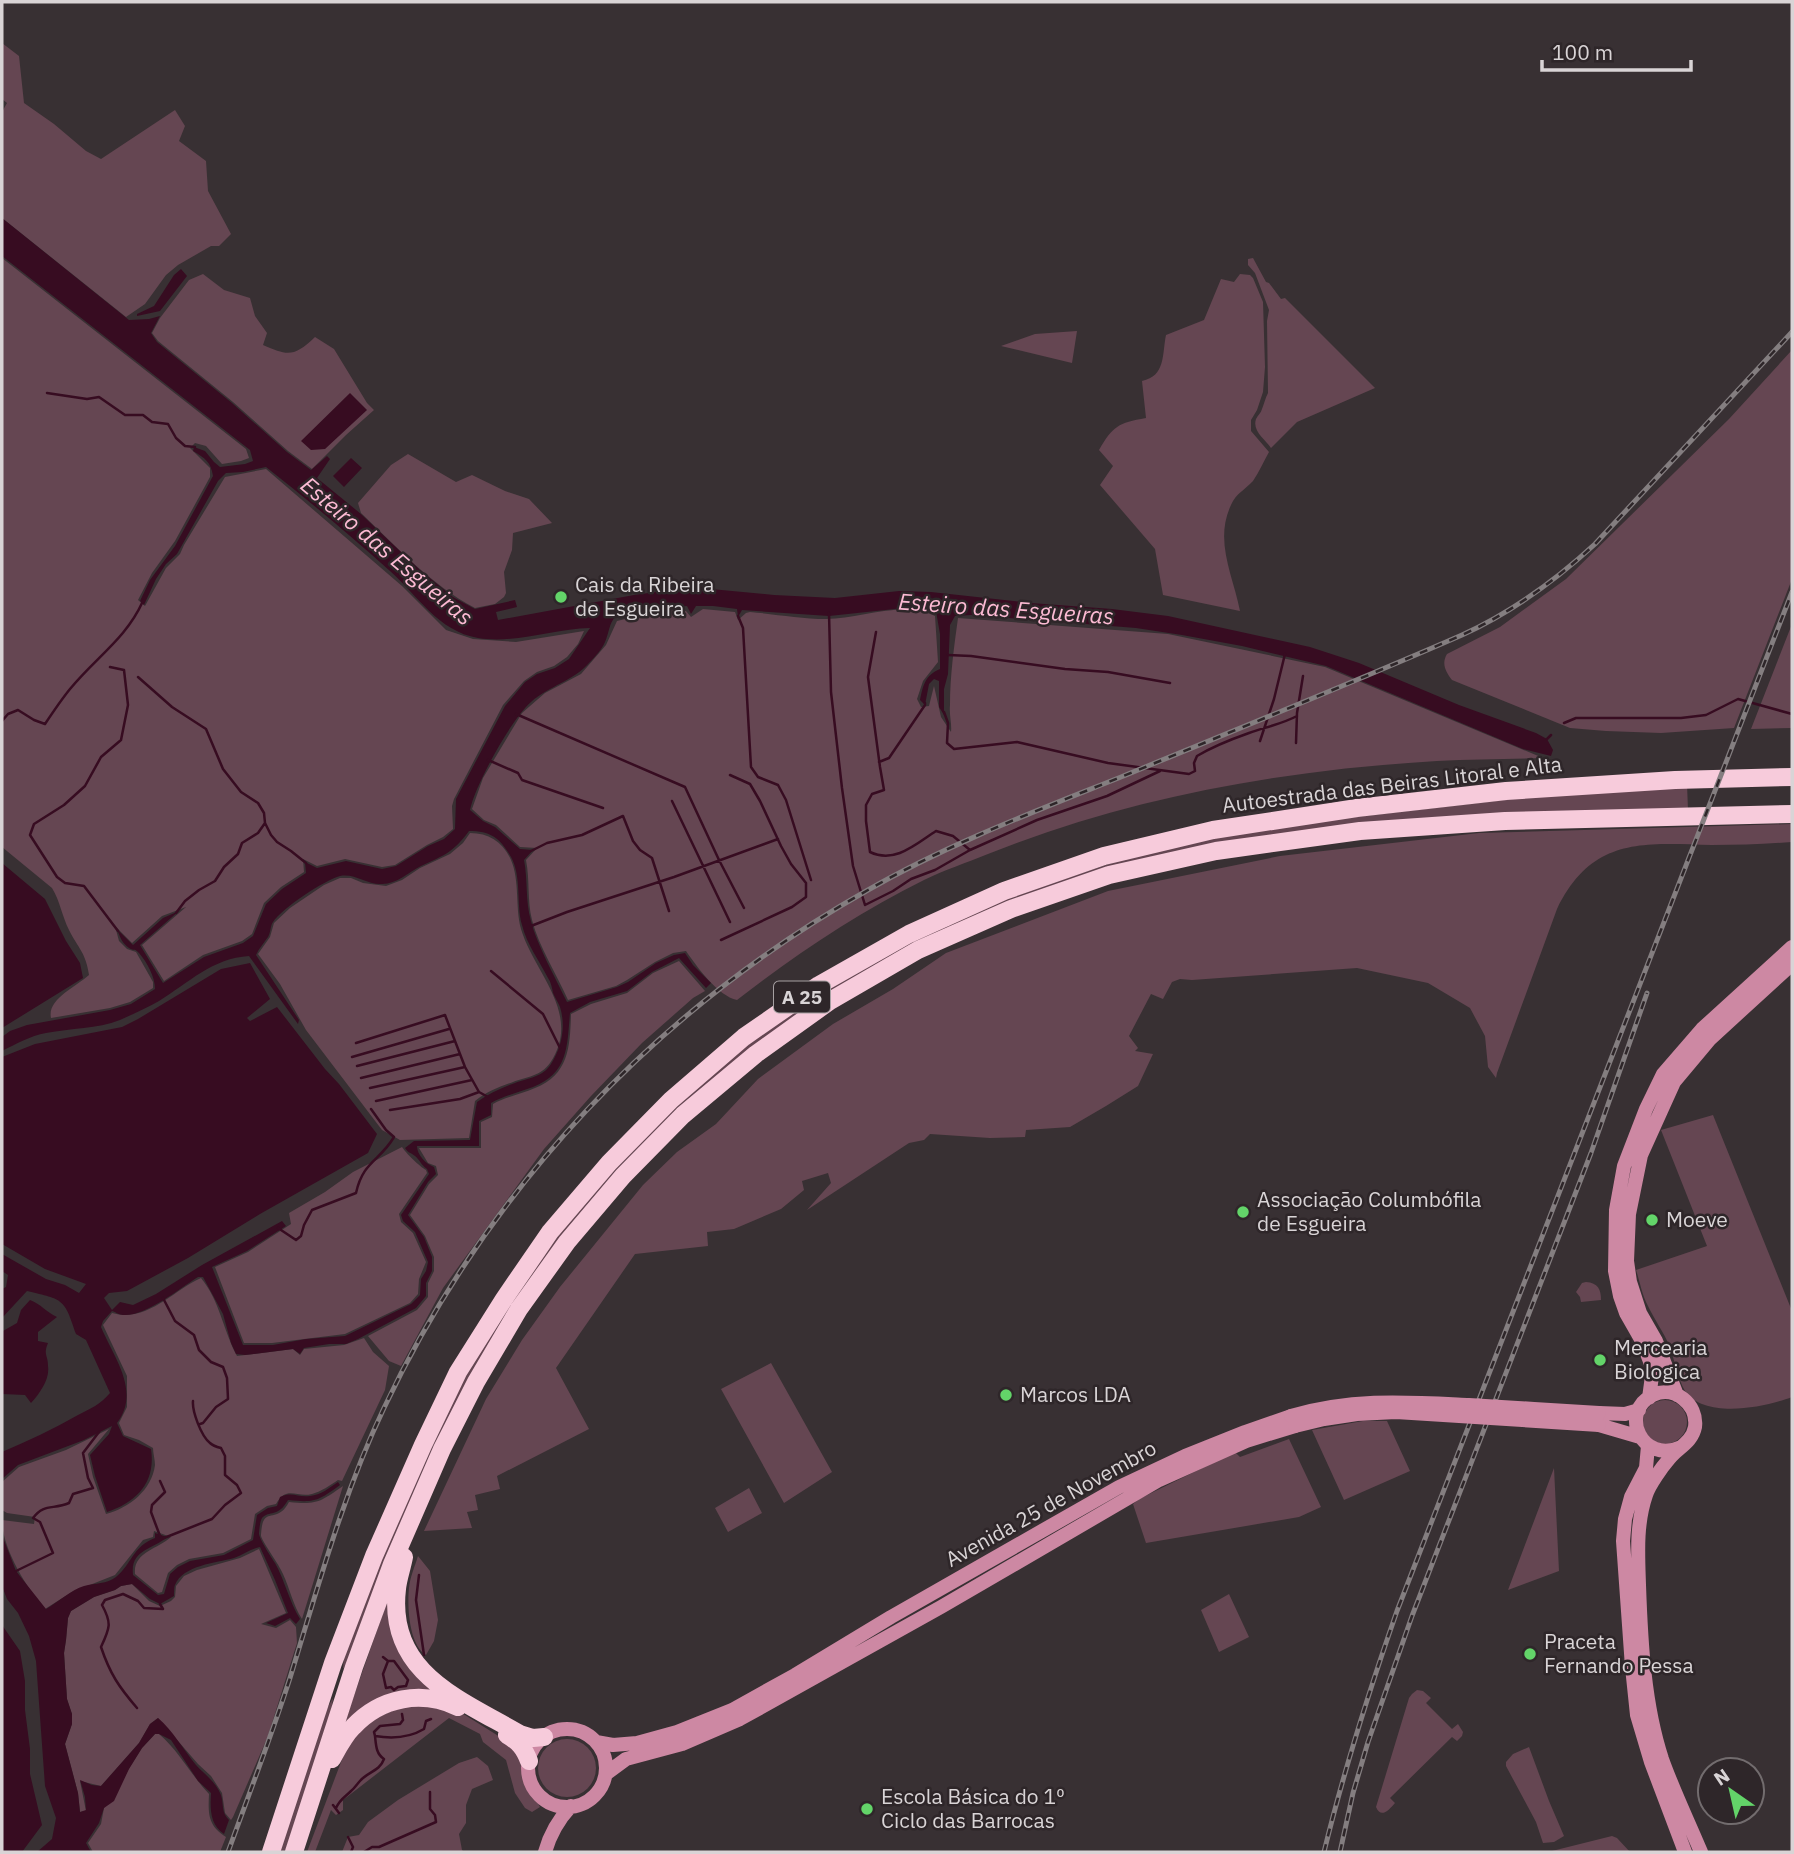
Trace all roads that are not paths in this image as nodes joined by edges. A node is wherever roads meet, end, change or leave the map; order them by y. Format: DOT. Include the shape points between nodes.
graph roads {
  1 [pos="1792,778"];
  2 [pos="1792,814"];
  3 [pos="1792,947"];
  4 [pos="1792,964"];
  5 [pos="1773,972"];
  6 [pos="1677,1395"];
  7 [pos="1649,1398"];
  8 [pos="1639,1410"];
  9 [pos="1599,1419"];
  10 [pos="1293,1421"];
  11 [pos="1644,1442"];
  12 [pos="1681,1447"];
  13 [pos="411,1521"];
  14 [pos="544,1737"];
  15 [pos="596,1742"];
  16 [pos="528,1761"];
  17 [pos="607,1773"];
  18 [pos="312,1796"];
  19 [pos="547,1801"];
  20 [pos="571,1807"];
  21 [pos="1684,1832"];
  22 [pos="547,1845"];
  23 [pos="271,1852"];
  24 [pos="294,1852"];
  25 [pos="1685,1852"];
  26 [pos="1701,1852"];
  1 -- 23 [label="highway, Autoestrada das Beiras Litoral e Alta / A 25" via="1675,779 1506,790 1213,830 1104,856 1004,891 909,934 819,985 744,1037 671,1100 550,1232 458,1372 373,1556"];
  2 -- 13 [label="highway, Autoestrada das Beiras Litoral e Alta / A 25" via="1505,821 1360,831 1216,851 1109,875 1011,909 918,950 830,1002 756,1054 683,1115 623,1176 519,1309 476,1382"];
  3 -- 5 [label="street"];
  4 -- 5 [label="street"];
  5 -- 6 [label="street" via="1674,1082 1641,1155 1629,1214 1630,1282"];
  5 -- 7 [label="street" via="1702,1029 1663,1074 1624,1166 1615,1219 1615,1271 1626,1313 1651,1364"];
  6 -- 7 [label="street" via="1660,1393"];
  6 -- 12 [label="street" via="1695,1415 1692,1435"];
  7 -- 8 [label="street"];
  8 -- 9 [label="street, Avenida 25 de Novembro"];
  8 -- 11 [label="street" via="1636,1425"];
  9 -- 10 [label="street, Avenida 25 de Novembro, bridge" via="1395,1401 1320,1408"];
  9 -- 11 [label="street, Avenida 25 de Novembro"];
  10 -- 15 [label="street, Avenida 25 de Novembro" via="1245,1432 1118,1487 732,1710 637,1743"];
  10 -- 17 [label="street, Avenida 25 de Novembro" via="1159,1480 740,1719 682,1744 626,1759"];
  11 -- 12 [label="street" via="1667,1452"];
  11 -- 21 [label="street" via="1646,1468 1631,1497 1623,1541 1637,1715 1651,1762"];
  12 -- 21 [label="street" via="1646,1493 1637,1534 1650,1711"];
  13 -- 14 [label="highway" via="396,1612 414,1663 436,1684 520,1734"];
  13 -- 18 [label="highway, Autoestrada das Beiras Litoral e Alta / A 25" via="354,1667"];
  14 -- 15 [label="street" via="571,1729"];
  14 -- 16 [label="street"];
  15 -- 17 [label="street"];
  16 -- 18 [label="highway" via="517,1741 466,1711 430,1697 412,1698 379,1708 352,1727"];
  16 -- 19 [label="street" via="530,1781"];
  17 -- 20 [label="street" via="591,1798"];
  18 -- 24 [label="highway, Autoestrada das Beiras Litoral e Alta / A 25"];
  19 -- 20 [label="street"];
  19 -- 22 [label="street"];
  20 -- 22 [label="street"];
  21 -- 25 [label="street"];
  21 -- 26 [label="street"];
}
